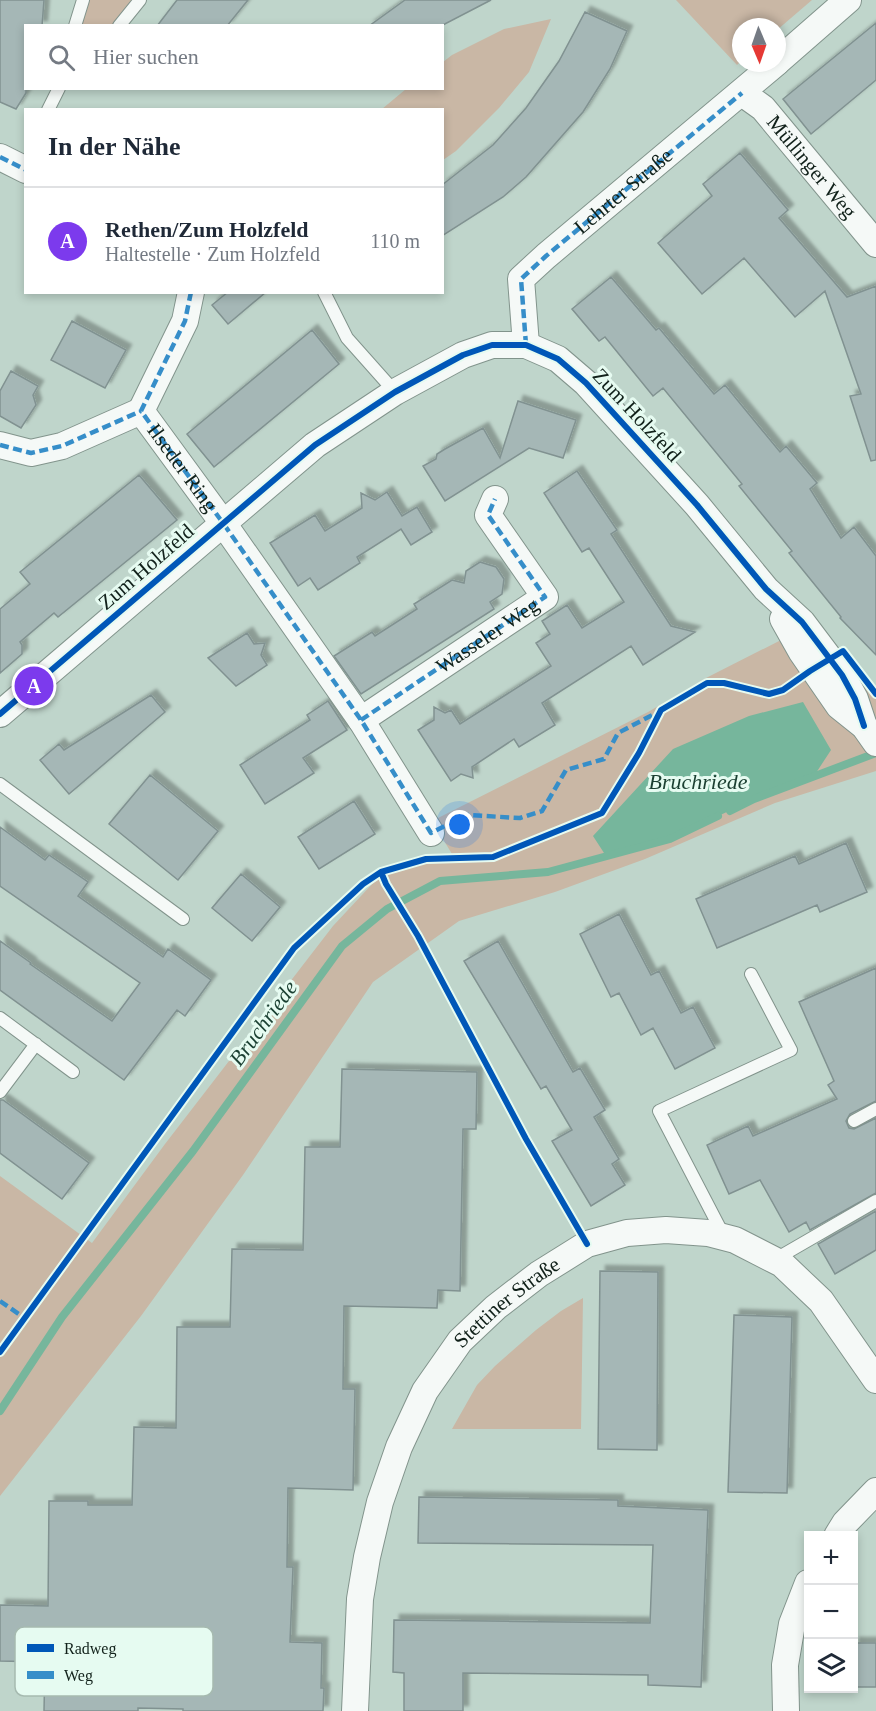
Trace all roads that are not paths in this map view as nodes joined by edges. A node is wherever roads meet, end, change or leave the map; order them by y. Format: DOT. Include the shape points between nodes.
graph roads {
  1 [pos="83,0"];
  2 [pos="140,0"];
  3 [pos="848,0"];
  4 [pos="76,24"];
  5 [pos="121,24"];
  6 [pos="786,55"];
  7 [pos="766,72"];
  8 [pos="58,90"];
  9 [pos="742,93"];
  10 [pos="49,108"];
  11 [pos="876,244"];
  12 [pos="191,294"];
  13 [pos="325,294"];
  14 [pos="526,345"];
  15 [pos="395,392"];
  16 [pos="141,411"];
  17 [pos="0,445"];
  18 [pos="495,499"];
  19 [pos="223,523"];
  20 [pos="0,714"];
  21 [pos="361,720"];
  22 [pos="870,734"];
  23 [pos="0,784"];
  24 [pos="431,833"];
  25 [pos="183,919"];
  26 [pos="751,974"];
  27 [pos="0,1018"];
  28 [pos="36,1044"];
  29 [pos="72,1072"];
  30 [pos="0,1092"];
  31 [pos="876,1109"];
  32 [pos="854,1121"];
  33 [pos="876,1201"];
  34 [pos="724,1237"];
  35 [pos="774,1260"];
  36 [pos="876,1380"];
  37 [pos="876,1491"];
  38 [pos="840,1531"];
  39 [pos="807,1585"];
  40 [pos="355,1711"];
  41 [pos="786,1711"];
  1 -- 4 [label="lane"];
  2 -- 5 [label="lane"];
  3 -- 6 [label="street, Lehrter Straße"];
  7 -- 9 [label="street, Lehrter Straße"];
  8 -- 10 [label="lane"];
  9 -- 11 [label="street, Müllinger Weg" via="763,108"];
  9 -- 14 [label="street, Lehrter Straße" via="521,279"];
  12 -- 16 [label="street, Ilseder Ring" via="184,321"];
  13 -- 15 [label="lane" via="347,338"];
  14 -- 15 [label="street, Zum Holzfeld" via="492,345 463,355"];
  14 -- 22 [label="street, Zum Holzfeld" via="558,359 586,383 697,505 766,589 802,622 842,675"];
  15 -- 19 [label="street, Zum Holzfeld" via="315,445"];
  16 -- 17 [label="street, Ilseder Ring" via="62,446 30,453"];
  16 -- 19 [label="street, Ilseder Ring"];
  18 -- 21 [label="street, Wasseler Weg" via="488,515 545,597"];
  19 -- 20 [label="street, Zum Holzfeld"];
  19 -- 21 [label="street"];
  21 -- 24 [label="street"];
  23 -- 25 [label="lane"];
  26 -- 34 [label="lane" via="791,1050 659,1112"];
  27 -- 28 [label="lane"];
  28 -- 29 [label="lane"];
  28 -- 30 [label="lane"];
  31 -- 32 [label="lane"];
  33 -- 35 [label="lane"];
  34 -- 35 [label="street, Stettiner Straße"];
  34 -- 40 [label="street, Stettiner Straße" via="666,1230 627,1233 587,1244 495,1307 460,1341 425,1391 399,1447 380,1502 360,1599"];
  35 -- 36 [label="street, Stettiner Straße" via="821,1301"];
  37 -- 38 [label="street"];
  39 -- 41 [label="street" via="792,1624 785,1665"];
}
